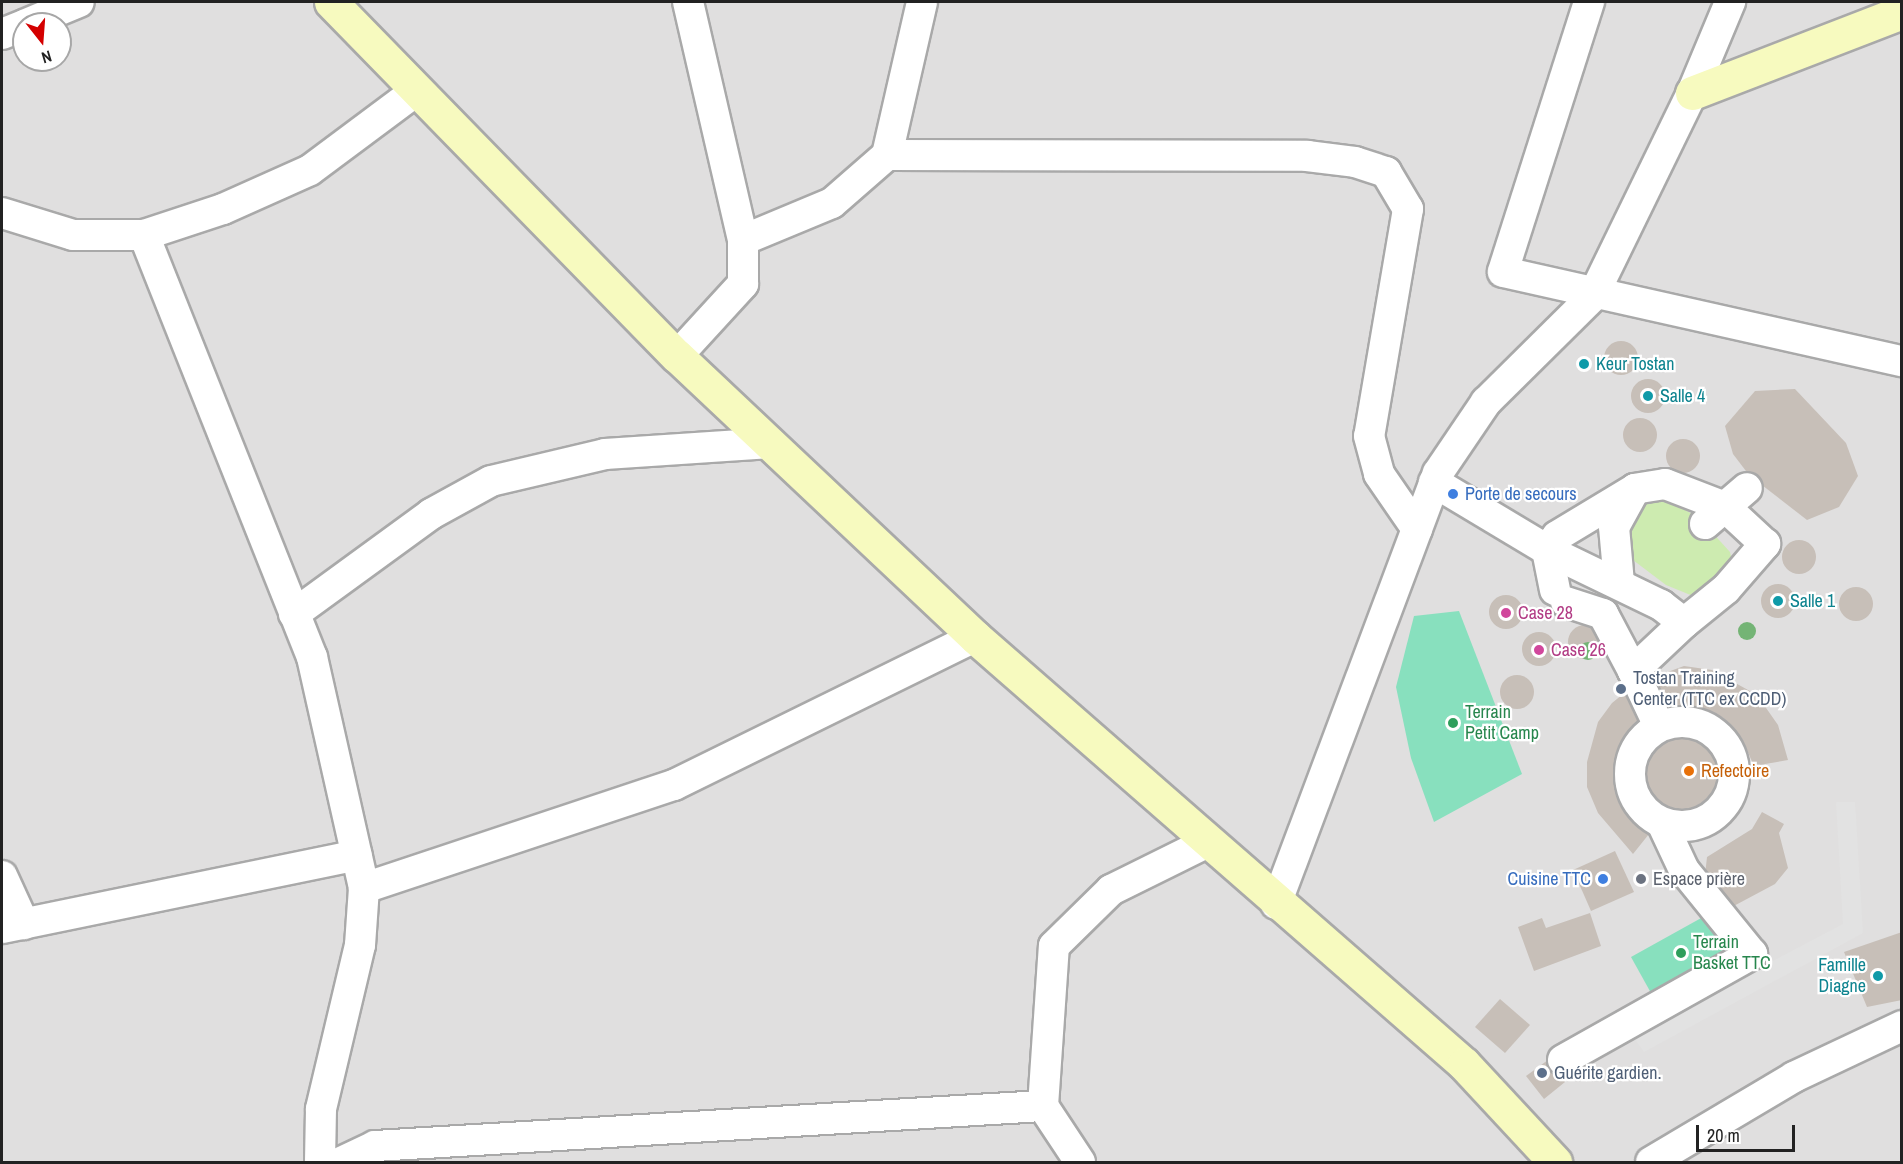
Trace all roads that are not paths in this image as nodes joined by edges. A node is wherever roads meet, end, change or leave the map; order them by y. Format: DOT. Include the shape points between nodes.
graph roads {
  1 [pos="79,2"];
  2 [pos="331,2"];
  3 [pos="688,2"];
  4 [pos="922,2"];
  5 [pos="1589,2"];
  6 [pos="1730,2"];
  7 [pos="54,12"];
  8 [pos="1902,12"];
  9 [pos="416,91"];
  10 [pos="1692,93"];
  11 [pos="887,155"];
  12 [pos="2,213"];
  13 [pos="144,235"];
  14 [pos="743,240"];
  15 [pos="1593,296"];
  16 [pos="677,356"];
  17 [pos="1902,361"];
  18 [pos="771,443"];
  19 [pos="1434,482"];
  20 [pos="1635,489"];
  21 [pos="1417,529"];
  22 [pos="1547,550"];
  23 [pos="1582,565"];
  24 [pos="1618,583"];
  25 [pos="1561,594"];
  26 [pos="294,614"];
  27 [pos="1684,623"];
  28 [pos="975,637"];
  29 [pos="1633,671"];
  30 [pos="1659,726"];
  31 [pos="1662,823"];
  32 [pos="1206,843"];
  33 [pos="357,855"];
  34 [pos="2,876"];
  35 [pos="364,888"];
  36 [pos="1276,904"];
  37 [pos="13,926"];
  38 [pos="1902,1026"];
  39 [pos="1563,1060"];
  40 [pos="1043,1106"];
  41 [pos="320,1162"];
  42 [pos="341,1162"];
  43 [pos="1080,1162"];
  44 [pos="1555,1162"];
  45 [pos="1651,1162"];
  1 -- 7 [label="street"];
  2 -- 9 [label="main road"];
  3 -- 14 [label="street"];
  4 -- 11 [label="street"];
  5 -- 15 [label="street" via="1503,272"];
  6 -- 10 [label="street"];
  8 -- 10 [label="main road"];
  9 -- 13 [label="street" via="310,170 223,209"];
  9 -- 16 [label="main road"];
  10 -- 15 [label="street"];
  11 -- 14 [label="street" via="832,203"];
  11 -- 21 [label="street" via="1307,156 1355,162 1386,172 1408,209 1369,436 1379,474"];
  12 -- 13 [label="street" via="72,235"];
  13 -- 26 [label="street"];
  14 -- 16 [label="street" via="743,284"];
  15 -- 17 [label="street"];
  15 -- 19 [label="street" via="1486,402"];
  16 -- 18 [label="main road"];
  18 -- 26 [label="street" via="605,454 491,482 431,514"];
  18 -- 28 [label="main road"];
  19 -- 21 [label="street"];
  19 -- 22 [label="street"];
  20 -- 22 [label="street" via="1557,536"];
  20 -- 24 [label="street" via="1614,527"];
  20 -- 27 [label="street" via="1665,484 1725,507 1765,544 1726,589"];
  21 -- 36 [label="street"];
  22 -- 23 [label="street"];
  22 -- 25 [label="street"];
  23 -- 24 [label="street"];
  23 -- 25 [label="street"];
  24 -- 27 [label="street"];
  25 -- 29 [label="street" via="1603,614"];
  26 -- 33 [label="street" via="312,657"];
  27 -- 29 [label="street"];
  28 -- 32 [label="main road"];
  28 -- 35 [label="street" via="674,785"];
  29 -- 30 [label="street"];
  30 -- 31 [label="street" via="1642,740 1629,770 1637,802"];
  30 -- 31 [label="street" via="1686,721 1717,734 1728,746 1735,778 1727,801 1710,819 1695,826"];
  31 -- 39 [label="street" via="1684,870 1752,954"];
  32 -- 36 [label="main road"];
  32 -- 40 [label="street" via="1111,890 1054,946"];
  33 -- 35 [label="street"];
  33 -- 37 [label="street"];
  34 -- 37 [label="street"];
  35 -- 41 [label="street" via="360,945 321,1109"];
  36 -- 44 [label="main road" via="1464,1064"];
  38 -- 45 [label="street" via="1794,1077"];
  40 -- 42 [label="street" via="375,1146"];
  40 -- 43 [label="street"];
}
